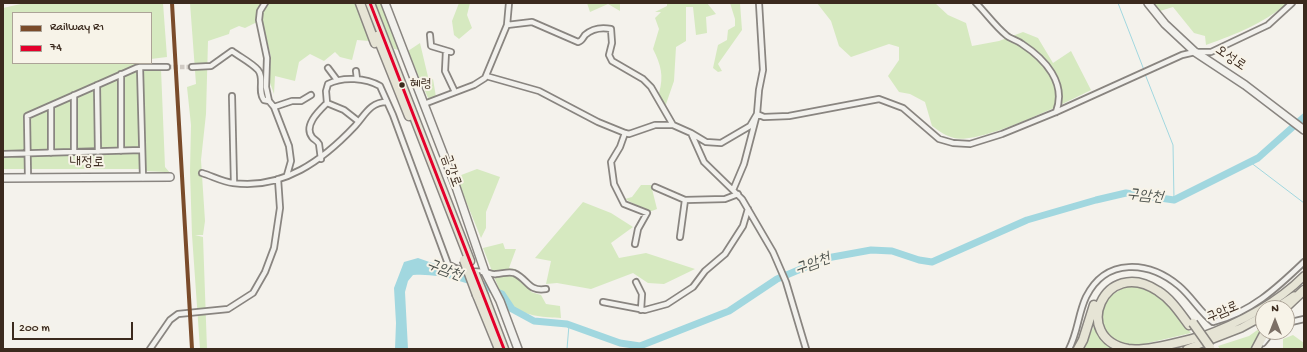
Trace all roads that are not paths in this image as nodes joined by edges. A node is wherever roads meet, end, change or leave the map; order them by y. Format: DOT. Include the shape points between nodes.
graph roads {
  1 [pos="265,3"];
  2 [pos="360,3"];
  3 [pos="364,3"];
  4 [pos="370,3"];
  5 [pos="385,3"];
  6 [pos="509,3"];
  7 [pos="759,3"];
  8 [pos="976,3"];
  9 [pos="1292,3"];
  10 [pos="1150,4"];
  11 [pos="507,25"];
  12 [pos="430,35"];
  13 [pos="1195,52"];
  14 [pos="140,67"];
  15 [pos="192,67"];
  16 [pos="167,68"];
  17 [pos="328,68"];
  18 [pos="356,71"];
  19 [pos="121,74"];
  20 [pos="486,76"];
  21 [pos="357,79"];
  22 [pos="337,80"];
  23 [pos="97,85"];
  24 [pos="396,85"];
  25 [pos="455,92"];
  26 [pos="311,95"];
  27 [pos="74,96"];
  28 [pos="232,96"];
  29 [pos="269,101"];
  30 [pos="387,102"];
  31 [pos="328,104"];
  32 [pos="424,104"];
  33 [pos="51,106"];
  34 [pos="274,107"];
  35 [pos="1056,112"];
  36 [pos="757,114"];
  37 [pos="358,121"];
  38 [pos="672,125"];
  39 [pos="1302,128"];
  40 [pos="625,133"];
  41 [pos="691,133"];
  42 [pos="142,150"];
  43 [pos="121,151"];
  44 [pos="74,152"];
  45 [pos="98,152"];
  46 [pos="51,153"];
  47 [pos="3,154"];
  48 [pos="28,154"];
  49 [pos="321,159"];
  50 [pos="202,173"];
  51 [pos="287,175"];
  52 [pos="170,177"];
  53 [pos="3,178"];
  54 [pos="28,178"];
  55 [pos="143,178"];
  56 [pos="278,179"];
  57 [pos="234,183"];
  58 [pos="655,187"];
  59 [pos="733,190"];
  60 [pos="738,194"];
  61 [pos="685,200"];
  62 [pos="748,209"];
  63 [pos="680,237"];
  64 [pos="635,244"];
  65 [pos="467,261"];
  66 [pos="1304,262"];
  67 [pos="485,272"];
  68 [pos="1304,276"];
  69 [pos="636,282"];
  70 [pos="546,289"];
  71 [pos="1304,289"];
  72 [pos="1288,300"];
  73 [pos="1293,300"];
  74 [pos="603,302"];
  75 [pos="641,310"];
  76 [pos="1255,320"];
  77 [pos="490,322"];
  78 [pos="1191,324"];
  79 [pos="1201,337"];
  80 [pos="1261,340"];
  81 [pos="1265,340"];
  82 [pos="1209,348"];
  83 [pos="150,349"];
  84 [pos="498,349"];
  85 [pos="505,349"];
  86 [pos="518,349"];
  87 [pos="806,349"];
  88 [pos="1069,349"];
  89 [pos="1078,349"];
  90 [pos="1166,349"];
  91 [pos="1187,349"];
  92 [pos="1256,349"];
  93 [pos="1260,349"];
  1 -- 29 [label="street" via="260,11 259,20 267,58 266,87"];
  2 -- 24 [label="highway" via="385,68"];
  3 -- 24 [label="highway, 금강로"];
  4 -- 65 [label="highway, 금강로"];
  5 -- 32 [label="street"];
  6 -- 11 [label="street"];
  7 -- 36 [label="street" via="764,50"];
  8 -- 35 [label="street" via="1006,36 1022,44 1038,57 1055,76 1059,103"];
  9 -- 13 [label="street" via="1268,26 1211,52"];
  10 -- 13 [label="street, 오성로" via="1165,24"];
  11 -- 20 [label="street"];
  11 -- 38 [label="street" via="532,22 578,42 600,27 611,29 612,43 609,55 612,61 643,79 651,87"];
  12 -- 25 [label="street" via="431,46 449,51 445,70"];
  13 -- 35 [label="street" via="1150,68"];
  13 -- 39 [label="street, 오성로" via="1245,85"];
  14 -- 16 [label="street"];
  14 -- 19 [label="street"];
  14 -- 42 [label="street"];
  15 -- 29 [label="street" via="211,66 232,51 258,70 260,93 264,100"];
  17 -- 22 [label="street"];
  18 -- 21 [label="street"];
  19 -- 23 [label="street"];
  19 -- 43 [label="street"];
  20 -- 25 [label="street" via="479,82"];
  20 -- 40 [label="street" via="539,91"];
  21 -- 22 [label="street"];
  21 -- 30 [label="street" via="380,86"];
  22 -- 31 [label="street" via="327,86"];
  23 -- 27 [label="street"];
  23 -- 45 [label="street"];
  24 -- 65 [label="highway, 금강로"];
  25 -- 32 [label="street"];
  26 -- 34 [label="street" via="300,101"];
  27 -- 33 [label="street"];
  27 -- 44 [label="street"];
  28 -- 57 [label="street"];
  29 -- 34 [label="street"];
  30 -- 37 [label="street" via="373,105"];
  30 -- 67 [label="street" via="448,264 453,268"];
  31 -- 37 [label="street" via="344,110"];
  31 -- 49 [label="street" via="316,114 310,128 312,138 319,144"];
  32 -- 67 [label="street"];
  33 -- 46 [label="street"];
  33 -- 48 [label="street" via="28,116"];
  34 -- 51 [label="street" via="289,146 291,161"];
  35 -- 36 [label="street" via="970,144 939,139 903,108 878,100 789,116 764,117"];
  36 -- 41 [label="street" via="750,126 721,142 706,142"];
  36 -- 59 [label="street" via="744,164"];
  37 -- 49 [label="street"];
  38 -- 40 [label="street" via="654,125 634,133"];
  38 -- 41 [label="street"];
  40 -- 64 [label="street" via="611,162 612,174 624,204 647,213 638,229"];
  41 -- 59 [label="street" via="704,162"];
  42 -- 43 [label="street"];
  42 -- 55 [label="street"];
  43 -- 45 [label="street"];
  44 -- 45 [label="street"];
  44 -- 46 [label="street"];
  46 -- 48 [label="street"];
  47 -- 48 [label="street"];
  48 -- 54 [label="street"];
  49 -- 51 [label="street" via="297,173"];
  50 -- 57 [label="street"];
  51 -- 56 [label="street"];
  52 -- 55 [label="street, 내정로"];
  53 -- 54 [label="street, 내정로"];
  54 -- 55 [label="street, 내정로"];
  56 -- 57 [label="street" via="256,184"];
  56 -- 83 [label="street" via="280,208 274,248 266,272 253,293 228,310 178,314 170,320"];
  58 -- 61 [label="street"];
  59 -- 60 [label="street"];
  60 -- 61 [label="street" via="725,199"];
  60 -- 62 [label="street"];
  61 -- 63 [label="street"];
  62 -- 75 [label="street" via="743,226 725,254 705,271 693,287 668,304"];
  62 -- 87 [label="street" via="769,245 786,282"];
  65 -- 77 [label="highway, 금강로, bridge"];
  66 -- 88 [label="street" via="1254,305 1240,314 1213,322 1203,315 1179,287 1161,274 1135,266 1121,268 1096,281 1080,312 1074,340"];
  67 -- 70 [label="street" via="494,275 514,273 531,288"];
  67 -- 86 [label="street" via="491,280"];
  68 -- 79 [label="main road, 구암로" via="1293,287 1247,317"];
  69 -- 75 [label="street" via="642,294"];
  71 -- 72 [label="main road"];
  71 -- 73 [label="highway"];
  74 -- 75 [label="street"];
  76 -- 91 [label="main road, 구암로"];
  77 -- 84 [label="highway"];
  77 -- 85 [label="highway"];
  78 -- 79 [label="highway" via="1158,291 1134,283 1114,286 1105,293 1097,314 1098,325 1105,336 1129,349"];
  78 -- 82 [label="highway"];
  78 -- 89 [label="highway" via="1169,295 1158,286 1142,279 1117,280 1104,288 1098,297"];
  79 -- 90 [label="main road, 구암로"];
  80 -- 92 [label="highway"];
  81 -- 93 [label="street"];
}
